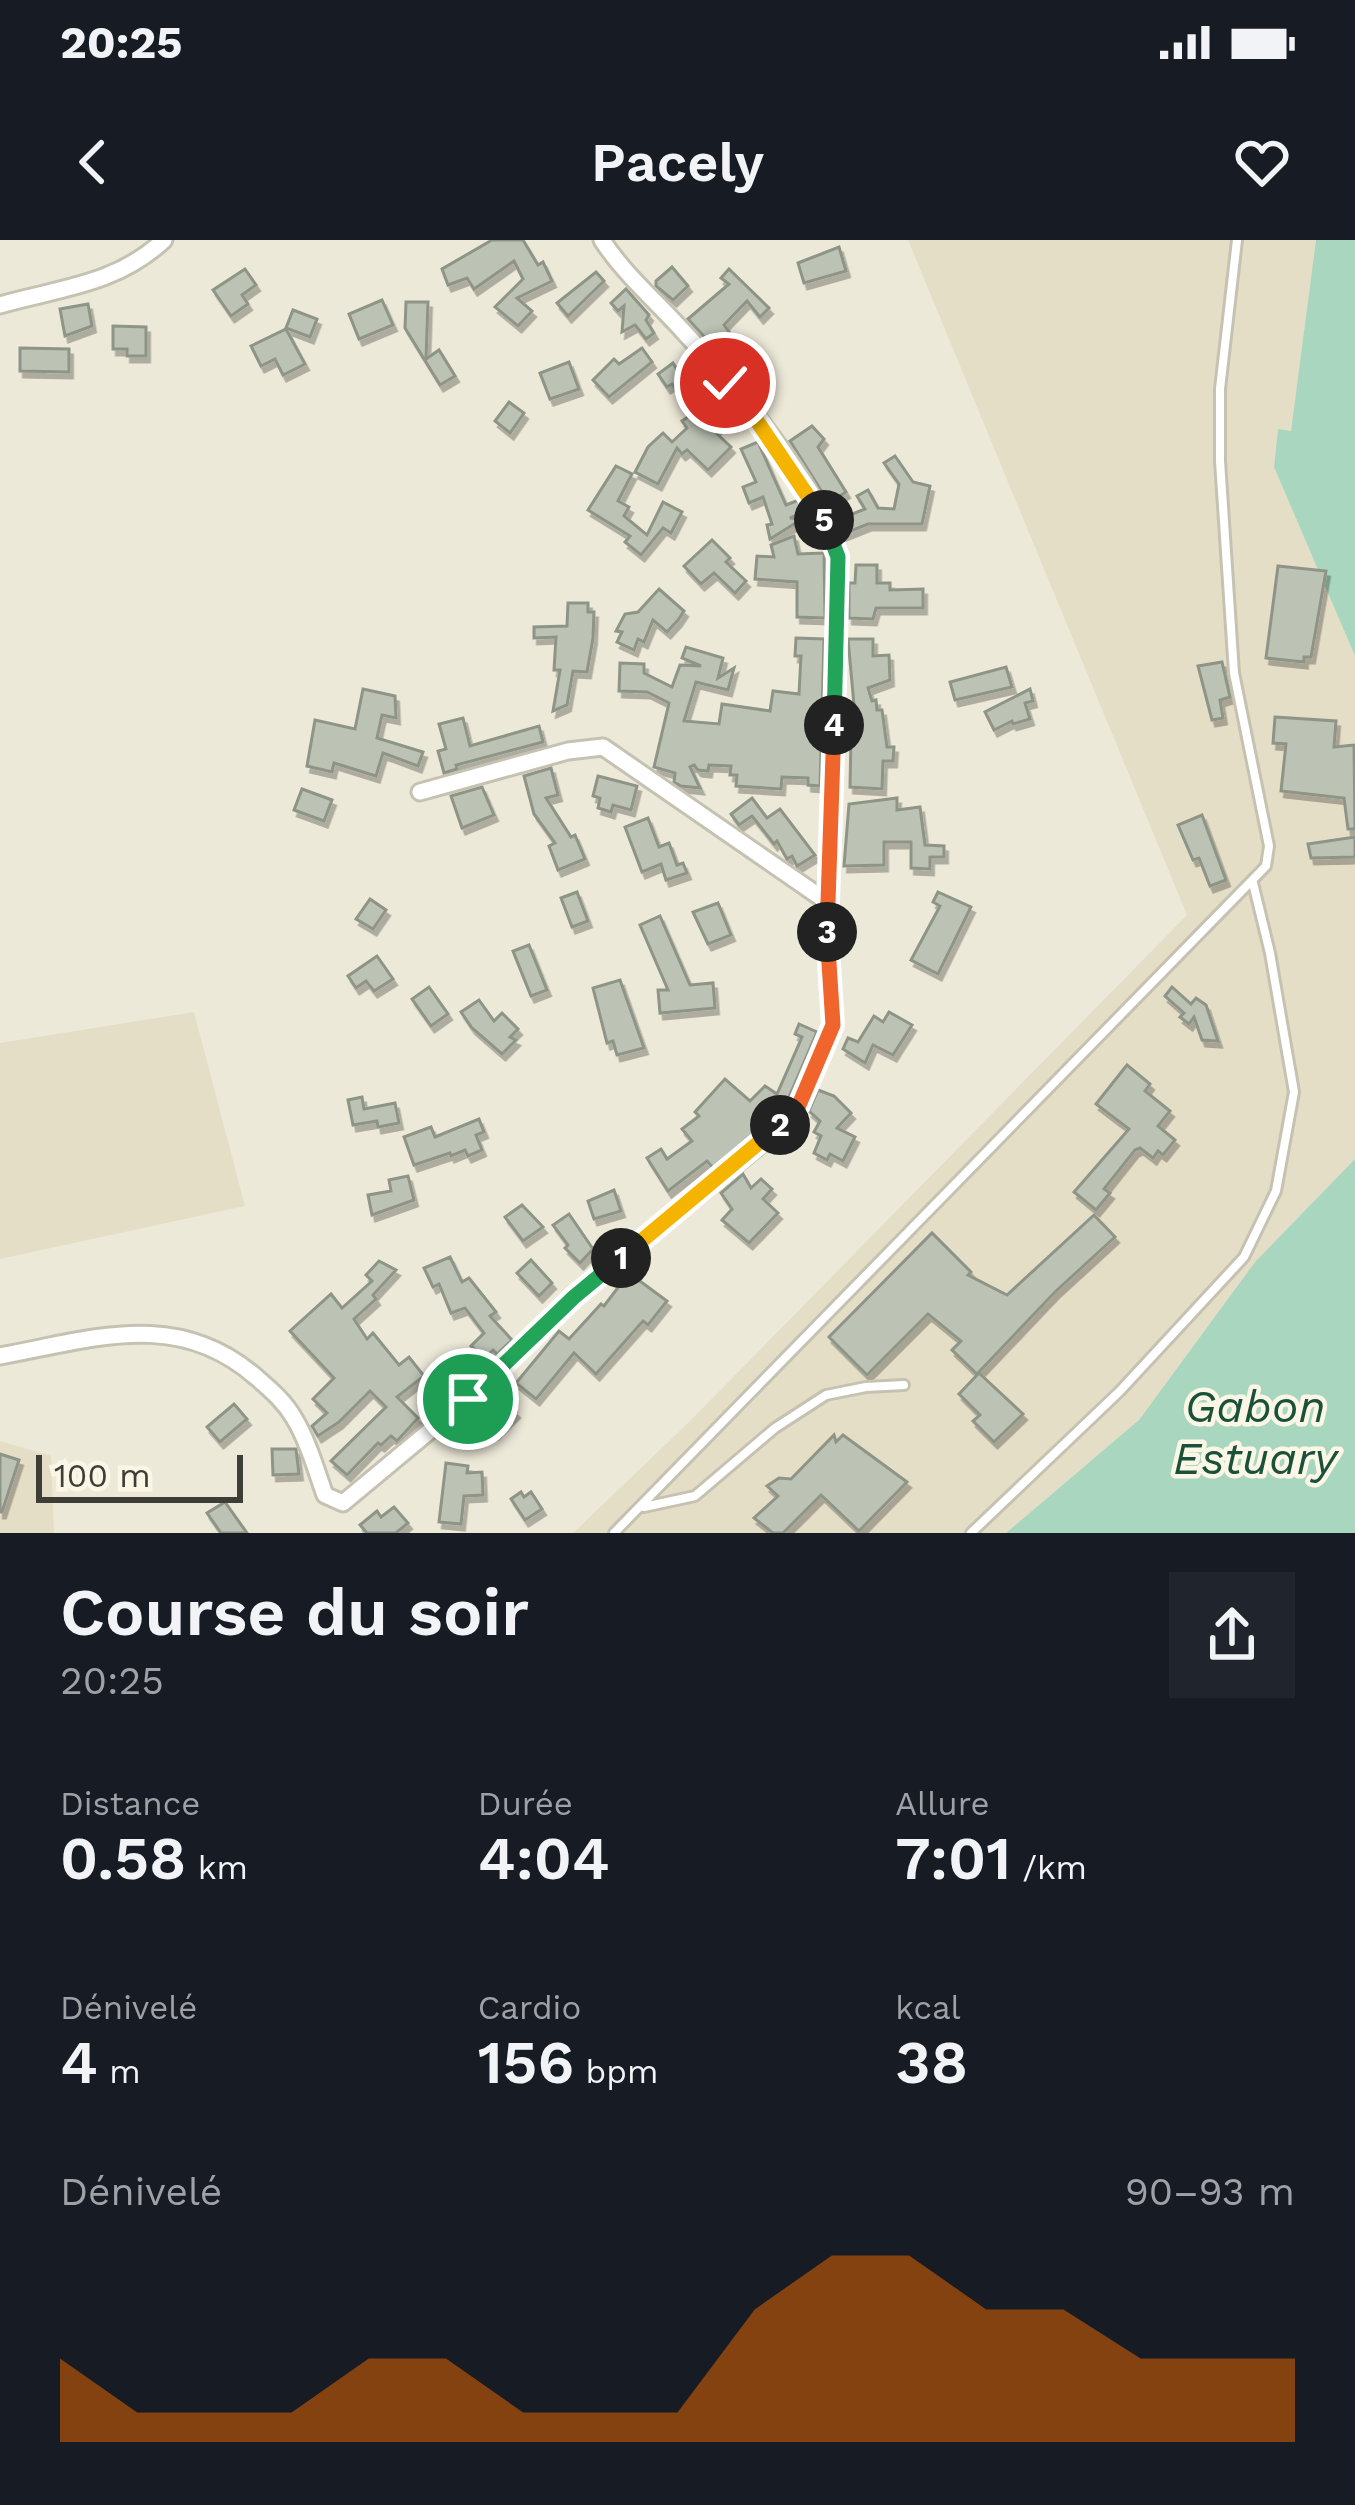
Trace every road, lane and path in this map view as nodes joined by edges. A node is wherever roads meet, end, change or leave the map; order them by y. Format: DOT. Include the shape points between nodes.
graph roads {
  1 [pos="164,240"];
  2 [pos="602,240"];
  3 [pos="1237,240"];
  4 [pos="0,304"];
  5 [pos="420,792"];
  6 [pos="1253,883"];
  7 [pos="826,901"];
  8 [pos="0,1356"];
  9 [pos="904,1385"];
  10 [pos="642,1507"];
  11 [pos="614,1533"];
  12 [pos="971,1533"];
  1 -- 4 [label="street" via="109,278"];
  2 -- 7 [label="street" via="755,418 831,532 838,557"];
  3 -- 6 [label="lane" via="1220,461 1234,673 1269,846"];
  5 -- 7 [label="street" via="603,747"];
  6 -- 10 [label="lane"];
  6 -- 12 [label="lane" via="1294,1092 1276,1191 1244,1257 1120,1391"];
  7 -- 8 [label="street" via="833,1025 799,1105 354,1498 333,1502 326,1495 282,1400 209,1346 128,1333"];
  9 -- 10 [label="lane" via="826,1395 695,1496"];
  10 -- 11 [label="lane"];
}
